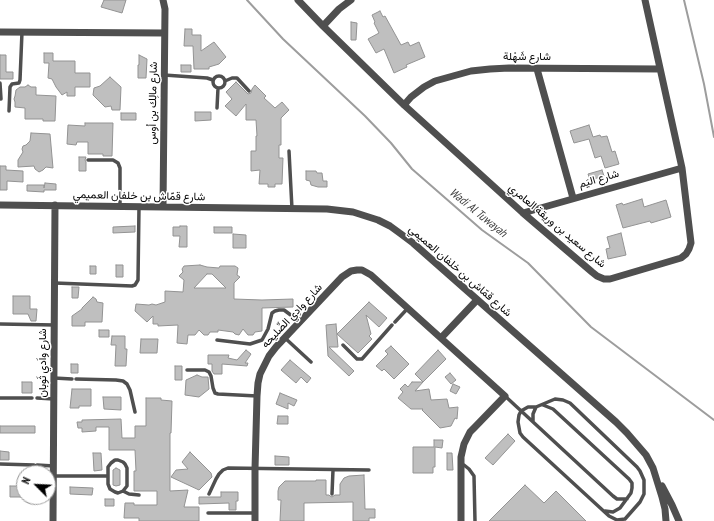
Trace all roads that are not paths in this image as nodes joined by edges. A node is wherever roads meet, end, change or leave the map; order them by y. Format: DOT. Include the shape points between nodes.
graph roads {
  1 [pos="163,0"];
  2 [pos="298,0"];
  3 [pos="351,0"];
  4 [pos="645,0"];
  5 [pos="323,26"];
  6 [pos="0,32"];
  7 [pos="22,32"];
  8 [pos="164,33"];
  9 [pos="537,69"];
  10 [pos="660,69"];
  11 [pos="164,75"];
  12 [pos="213,80"];
  13 [pos="225,81"];
  14 [pos="0,84"];
  15 [pos="218,88"];
  16 [pos="249,92"];
  17 [pos="1,99"];
  18 [pos="404,105"];
  19 [pos="218,108"];
  20 [pos="9,112"];
  21 [pos="289,151"];
  22 [pos="88,160"];
  23 [pos="682,168"];
  24 [pos="573,198"];
  25 [pos="0,205"];
  26 [pos="55,206"];
  27 [pos="120,206"];
  28 [pos="139,207"];
  29 [pos="163,207"];
  30 [pos="292,209"];
  31 [pos="523,213"];
  32 [pos="55,283"];
  33 [pos="477,300"];
  34 [pos="408,308"];
  35 [pos="300,322"];
  36 [pos="0,324"];
  37 [pos="54,325"];
  38 [pos="285,338"];
  39 [pos="441,338"];
  40 [pos="217,340"];
  41 [pos="343,345"];
  42 [pos="311,362"];
  43 [pos="186,370"];
  44 [pos="54,378"];
  45 [pos="257,396"];
  46 [pos="505,396"];
  47 [pos="0,398"];
  48 [pos="32,398"];
  49 [pos="37,398"];
  50 [pos="54,399"];
  51 [pos="543,404"];
  52 [pos="536,407"];
  53 [pos="521,411"];
  54 [pos="135,412"];
  55 [pos="533,422"];
  56 [pos="0,464"];
  57 [pos="35,465"];
  58 [pos="54,465"];
  59 [pos="461,465"];
  60 [pos="255,469"];
  61 [pos="333,470"];
  62 [pos="369,470"];
  63 [pos="56,476"];
  64 [pos="108,476"];
  65 [pos="656,478"];
  66 [pos="123,491"];
  67 [pos="209,494"];
  68 [pos="332,494"];
  69 [pos="139,495"];
  70 [pos="627,498"];
  71 [pos="53,505"];
  72 [pos="604,511"];
  73 [pos="208,513"];
  74 [pos="255,513"];
  75 [pos="53,521"];
  76 [pos="256,521"];
  77 [pos="461,521"];
  78 [pos="475,521"];
  79 [pos="666,521"];
  80 [pos="679,521"];
  1 -- 8 [label="street, شارع مالِك بن أوس"];
  2 -- 5 [label="street, شارع سعيد بن وريقة العامري"];
  3 -- 5 [label="street"];
  4 -- 10 [label="street, شارع سعيد بن وريقة العامري"];
  5 -- 18 [label="street, شارع سعيد بن وريقة العامري"];
  6 -- 7 [label="street"];
  7 -- 8 [label="street"];
  7 -- 20 [label="lane" via="20,80 10,86"];
  8 -- 11 [label="street, شارع مالِك بن أوس"];
  9 -- 10 [label="street, شارع شَهْلة"];
  9 -- 18 [label="street, شارع شَهْلة" via="490,68 465,72 434,81"];
  9 -- 24 [label="street"];
  10 -- 23 [label="street, شارع سعيد بن وريقة العامري"];
  11 -- 12 [label="lane"];
  11 -- 29 [label="street, شارع مالِك بن أوس"];
  12 -- 13 [label="lane" via="219,76"];
  12 -- 15 [label="lane" via="214,86"];
  13 -- 15 [label="lane" via="223,87"];
  13 -- 16 [label="lane" via="237,78"];
  14 -- 17 [label="lane"];
  15 -- 19 [label="lane"];
  18 -- 31 [label="street, شارع سعيد بن وريقة العامري"];
  21 -- 30 [label="lane"];
  22 -- 27 [label="lane" via="112,160 118,163"];
  23 -- 24 [label="street, شارع اليَم"];
  23 -- 31 [label="street, شارع سعيد بن وريقة العامري" via="691,243 686,254 676,261 610,280 597,276"];
  24 -- 31 [label="street, شارع اليَم"];
  25 -- 26 [label="street, شارع قمّاش بن خلفان العميمي"];
  26 -- 27 [label="street, شارع قمّاش بن خلفان العميمي"];
  26 -- 32 [label="street, شارع واَدي ثَوبان"];
  27 -- 28 [label="street, شارع قمّاش بن خلفان العميمي"];
  28 -- 29 [label="street, شارع قمّاش بن خلفان العميمي"];
  28 -- 32 [label="lane" via="138,280 135,285"];
  29 -- 30 [label="street, شارع قمّاش بن خلفان العميمي"];
  30 -- 33 [label="street, شارع قمّاش بن خلفان العميمي" via="340,210 378,220 414,243"];
  32 -- 37 [label="street, شارع واَدي ثَوبان"];
  33 -- 39 [label="street"];
  33 -- 65 [label="street, شارع قمّاش بن خلفان العميمي" via="628,433 646,455"];
  34 -- 35 [label="street, شارع وادِي الصِّليحه" via="371,275 357,270 342,277"];
  34 -- 39 [label="street, شارع وادِي الصِّليحه"];
  34 -- 41 [label="lane" via="362,359 357,359"];
  35 -- 38 [label="street, شارع وادِي الصِّليحه"];
  35 -- 40 [label="lane" via="284,310 275,311 262,340 250,344"];
  36 -- 37 [label="lane"];
  37 -- 44 [label="street, شارع واَدي ثَوبان"];
  38 -- 42 [label="lane"];
  38 -- 45 [label="street, شارع وادِي الصِّليحه" via="264,365"];
  39 -- 46 [label="street, شارع وادِي الصِّليحه"];
  43 -- 45 [label="lane" via="209,372 213,391 218,394"];
  44 -- 50 [label="street, شارع واَدي ثَوبان"];
  44 -- 54 [label="lane" via="123,381 130,390"];
  45 -- 60 [label="street, شارع وادِي الصِّليحه"];
  46 -- 53 [label="lane, شارع وادِي الصِّليحه"];
  46 -- 59 [label="street" via="470,432 463,450"];
  47 -- 48 [label="lane"];
  49 -- 50 [label="lane"];
  50 -- 58 [label="street, شارع واَدي ثَوبان"];
  51 -- 52 [label="lane"];
  51 -- 70 [label="lane" via="553,409 629,479 632,488"];
  51 -- 72 [label="lane" via="555,399 570,403 638,467 644,480 644,494 640,502 622,520 612,518"];
  52 -- 53 [label="lane" via="528,407"];
  52 -- 55 [label="lane"];
  53 -- 55 [label="lane, شارع وادِي الصِّليحه"];
  53 -- 72 [label="lane" via="518,422 522,437"];
  55 -- 70 [label="lane, شارع وادِي الصِّليحه" via="613,496"];
  56 -- 57 [label="lane"];
  59 -- 77 [label="street"];
  59 -- 78 [label="lane" via="469,468 474,476"];
  60 -- 61 [label="lane"];
  60 -- 67 [label="lane" via="223,470"];
  60 -- 74 [label="street, شارع وادِي الصِّليحه"];
  61 -- 62 [label="lane"];
  61 -- 68 [label="lane"];
  63 -- 64 [label="lane"];
  64 -- 66 [label="lane" via="108,487 118,493"];
  64 -- 66 [label="lane" via="108,467 115,460 125,464 127,483"];
  65 -- 79 [label="street, شارع قمّاش بن خلفان العميمي"];
  65 -- 80 [label="street"];
  66 -- 69 [label="lane"];
  70 -- 72 [label="lane" via="618,510"];
  71 -- 75 [label="street, شارع واَدي ثَوبان"];
  73 -- 74 [label="lane"];
  74 -- 76 [label="street, شارع وادِي الصِّليحه"];
}
